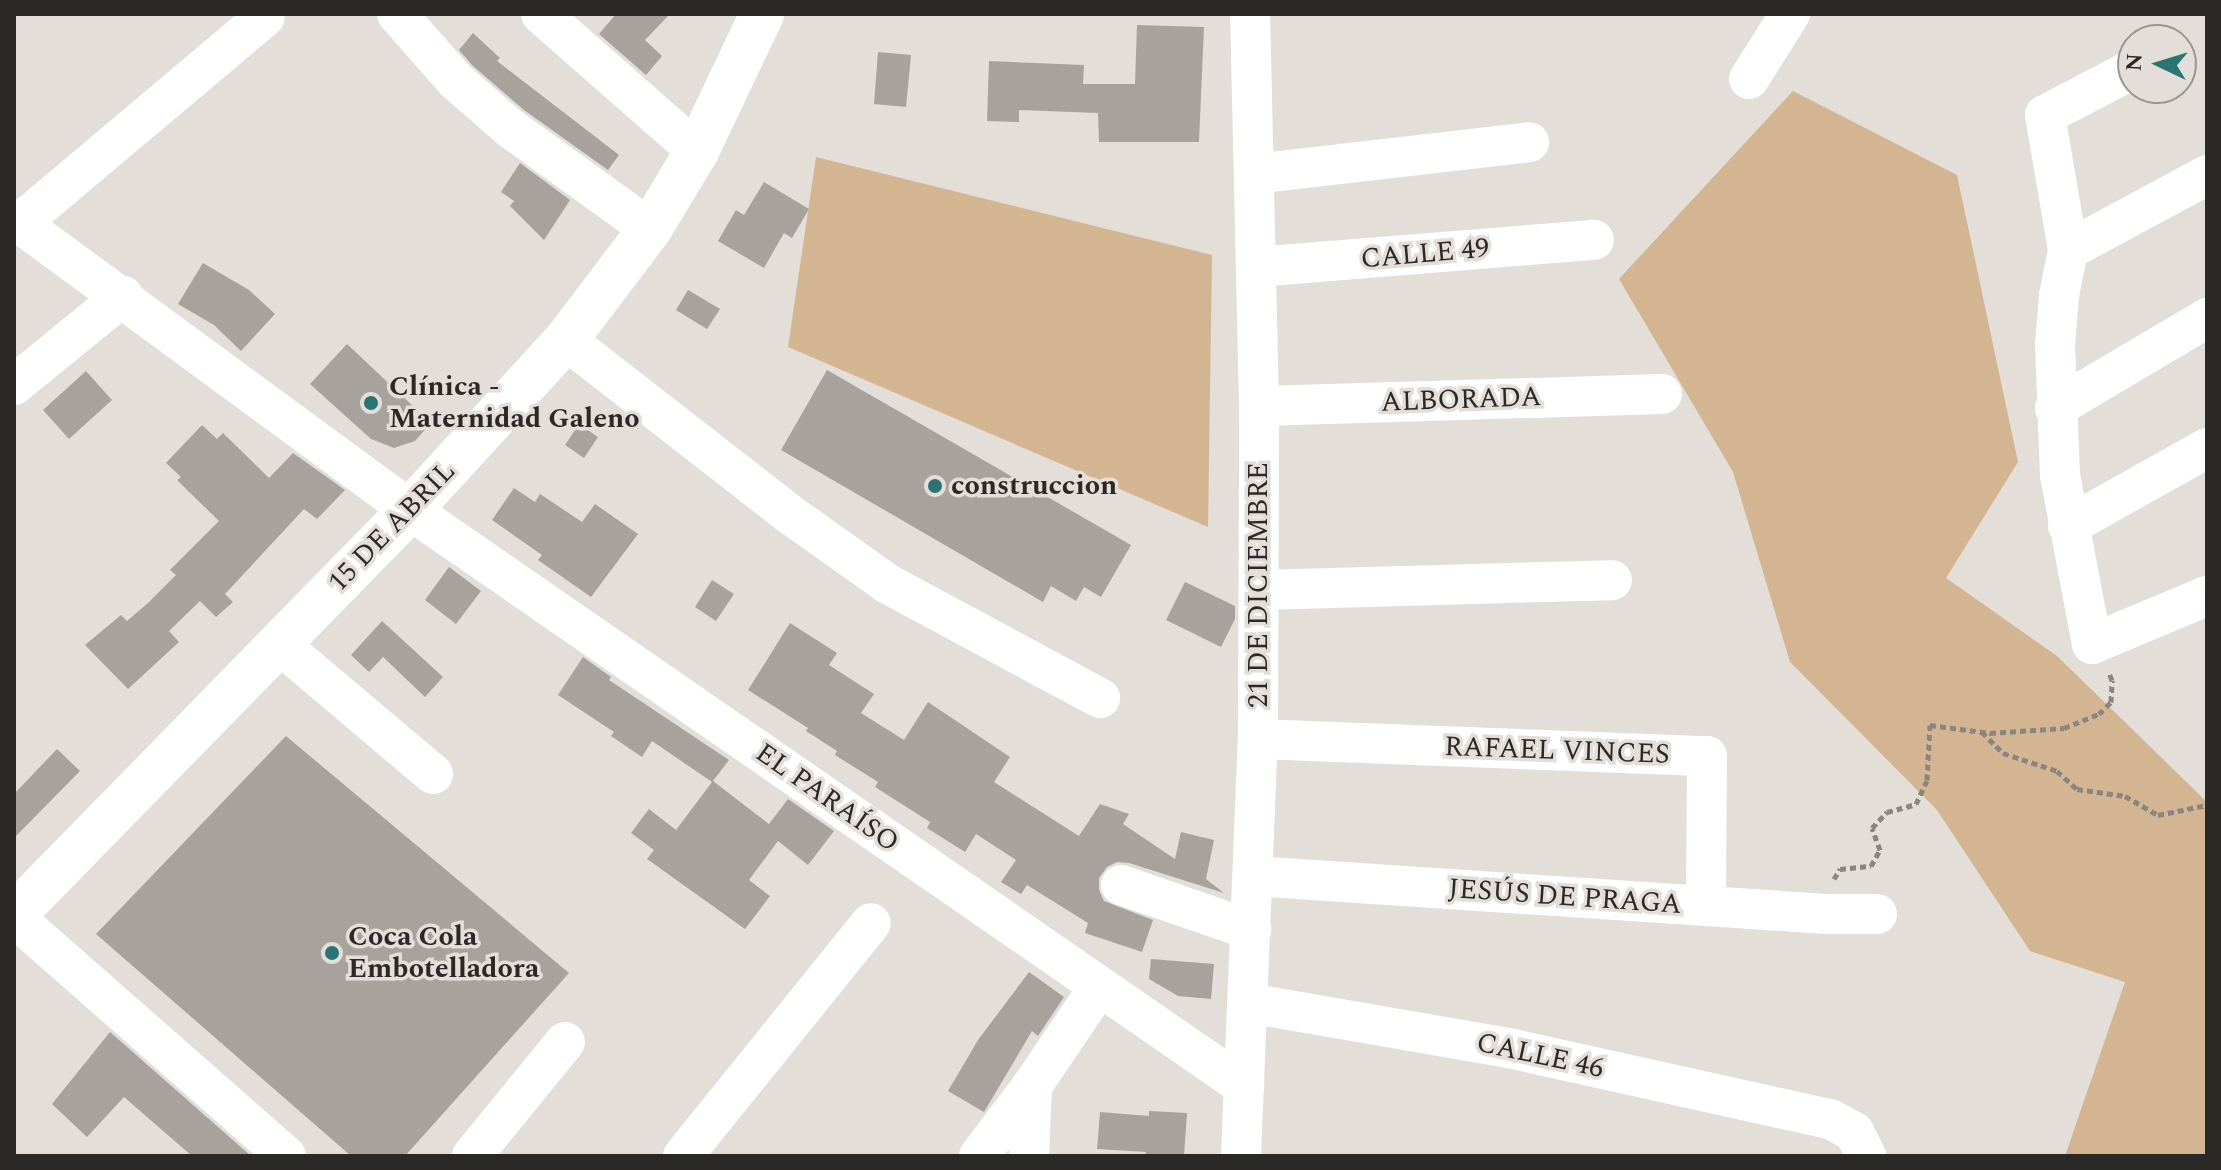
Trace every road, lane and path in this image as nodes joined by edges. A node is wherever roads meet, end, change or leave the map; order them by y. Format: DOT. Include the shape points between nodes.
graph roads {
  1 [pos="397,14"];
  2 [pos="541,14"];
  3 [pos="762,14"];
  4 [pos="1250,14"];
  5 [pos="1790,14"];
  6 [pos="265,17"];
  7 [pos="2117,77"];
  8 [pos="1749,79"];
  9 [pos="1529,142"];
  10 [pos="697,151"];
  11 [pos="1254,174"];
  12 [pos="2207,175"];
  13 [pos="17,221"];
  14 [pos="650,229"];
  15 [pos="1594,240"];
  16 [pos="2068,250"];
  17 [pos="1256,267"];
  18 [pos="123,296"];
  19 [pos="2207,318"];
  20 [pos="566,340"];
  21 [pos="14,385"];
  22 [pos="1662,394"];
  23 [pos="1259,406"];
  24 [pos="2055,408"];
  25 [pos="2207,448"];
  26 [pos="410,510"];
  27 [pos="2068,526"];
  28 [pos="1612,580"];
  29 [pos="1259,590"];
  30 [pos="2201,611"];
  31 [pos="278,643"];
  32 [pos="2092,644"];
  33 [pos="1100,698"];
  34 [pos="1981,731"];
  35 [pos="1258,739"];
  36 [pos="433,774"];
  37 [pos="2207,805"];
  38 [pos="1253,876"];
  39 [pos="1121,885"];
  40 [pos="1706,906"];
  41 [pos="1826,914"];
  42 [pos="1877,914"];
  43 [pos="14,916"];
  44 [pos="871,923"];
  45 [pos="1251,930"];
  46 [pos="1099,987"];
  47 [pos="1248,1003"];
  48 [pos="565,1042"];
  49 [pos="1032,1086"];
  50 [pos="1244,1086"];
  51 [pos="286,1156"];
  52 [pos="472,1156"];
  53 [pos="683,1156"];
  54 [pos="979,1156"];
  55 [pos="1029,1156"];
  56 [pos="1241,1156"];
  57 [pos="1866,1156"];
  1 -- 14 [label="street" via="456,81 510,128"];
  2 -- 10 [label="street"];
  3 -- 10 [label="main road, 15 DE ABRIL"];
  4 -- 11 [label="street, 21 DE DICIEMBRE"];
  5 -- 8 [label="street"];
  6 -- 13 [label="street"];
  7 -- 16 [label="street" via="2045,115"];
  9 -- 11 [label="street"];
  10 -- 14 [label="main road, 15 DE ABRIL"];
  11 -- 17 [label="street, 21 DE DICIEMBRE"];
  12 -- 16 [label="street"];
  13 -- 18 [label="street, EL PARAÍSO"];
  14 -- 20 [label="main road, 15 DE ABRIL"];
  15 -- 17 [label="street, CALLE 49"];
  16 -- 24 [label="street" via="2056,332"];
  17 -- 23 [label="street, 21 DE DICIEMBRE"];
  18 -- 21 [label="street"];
  18 -- 26 [label="street, EL PARAÍSO"];
  19 -- 24 [label="street"];
  20 -- 26 [label="main road, 15 DE ABRIL"];
  20 -- 33 [label="street" via="888,584"];
  22 -- 23 [label="street, ALBORADA"];
  23 -- 29 [label="street, 21 DE DICIEMBRE"];
  24 -- 27 [label="street"];
  25 -- 27 [label="street"];
  26 -- 31 [label="main road, 15 DE ABRIL"];
  26 -- 46 [label="street, EL PARAÍSO"];
  27 -- 32 [label="street"];
  28 -- 29 [label="street"];
  29 -- 35 [label="street, 21 DE DICIEMBRE"];
  30 -- 32 [label="street"];
  31 -- 36 [label="street"];
  31 -- 43 [label="main road, 15 DE ABRIL"];
  32 -- 34 [label="path" via="2112,680 2111,702 2099,714 2064,728"];
  34 -- 37 [label="path" via="2003,753 2057,771 2077,789 2125,796 2158,815"];
  34 -- 41 [label="path" via="1930,725 1927,780 1916,804 1887,812 1872,828 1880,850 1871,866 1840,869"];
  35 -- 38 [label="street, 21 DE DICIEMBRE"];
  35 -- 40 [label="street, RAFAEL VINCES" via="1707,756"];
  38 -- 40 [label="street, JESÚS DE PRAGA"];
  38 -- 45 [label="street, 21 DE DICIEMBRE"];
  39 -- 45 [label="street"];
  40 -- 41 [label="street, JESÚS DE PRAGA"];
  41 -- 42 [label="street, JESÚS DE PRAGA"];
  43 -- 51 [label="street"];
  44 -- 53 [label="street"];
  45 -- 47 [label="street, 21 DE DICIEMBRE"];
  46 -- 49 [label="street"];
  46 -- 50 [label="street, EL PARAÍSO"];
  47 -- 50 [label="street, 21 DE DICIEMBRE"];
  47 -- 57 [label="street, CALLE 46" via="1513,1049 1830,1119 1854,1132"];
  48 -- 52 [label="street"];
  49 -- 54 [label="street"];
  49 -- 55 [label="street"];
  50 -- 56 [label="street, 21 DE DICIEMBRE"];
}
